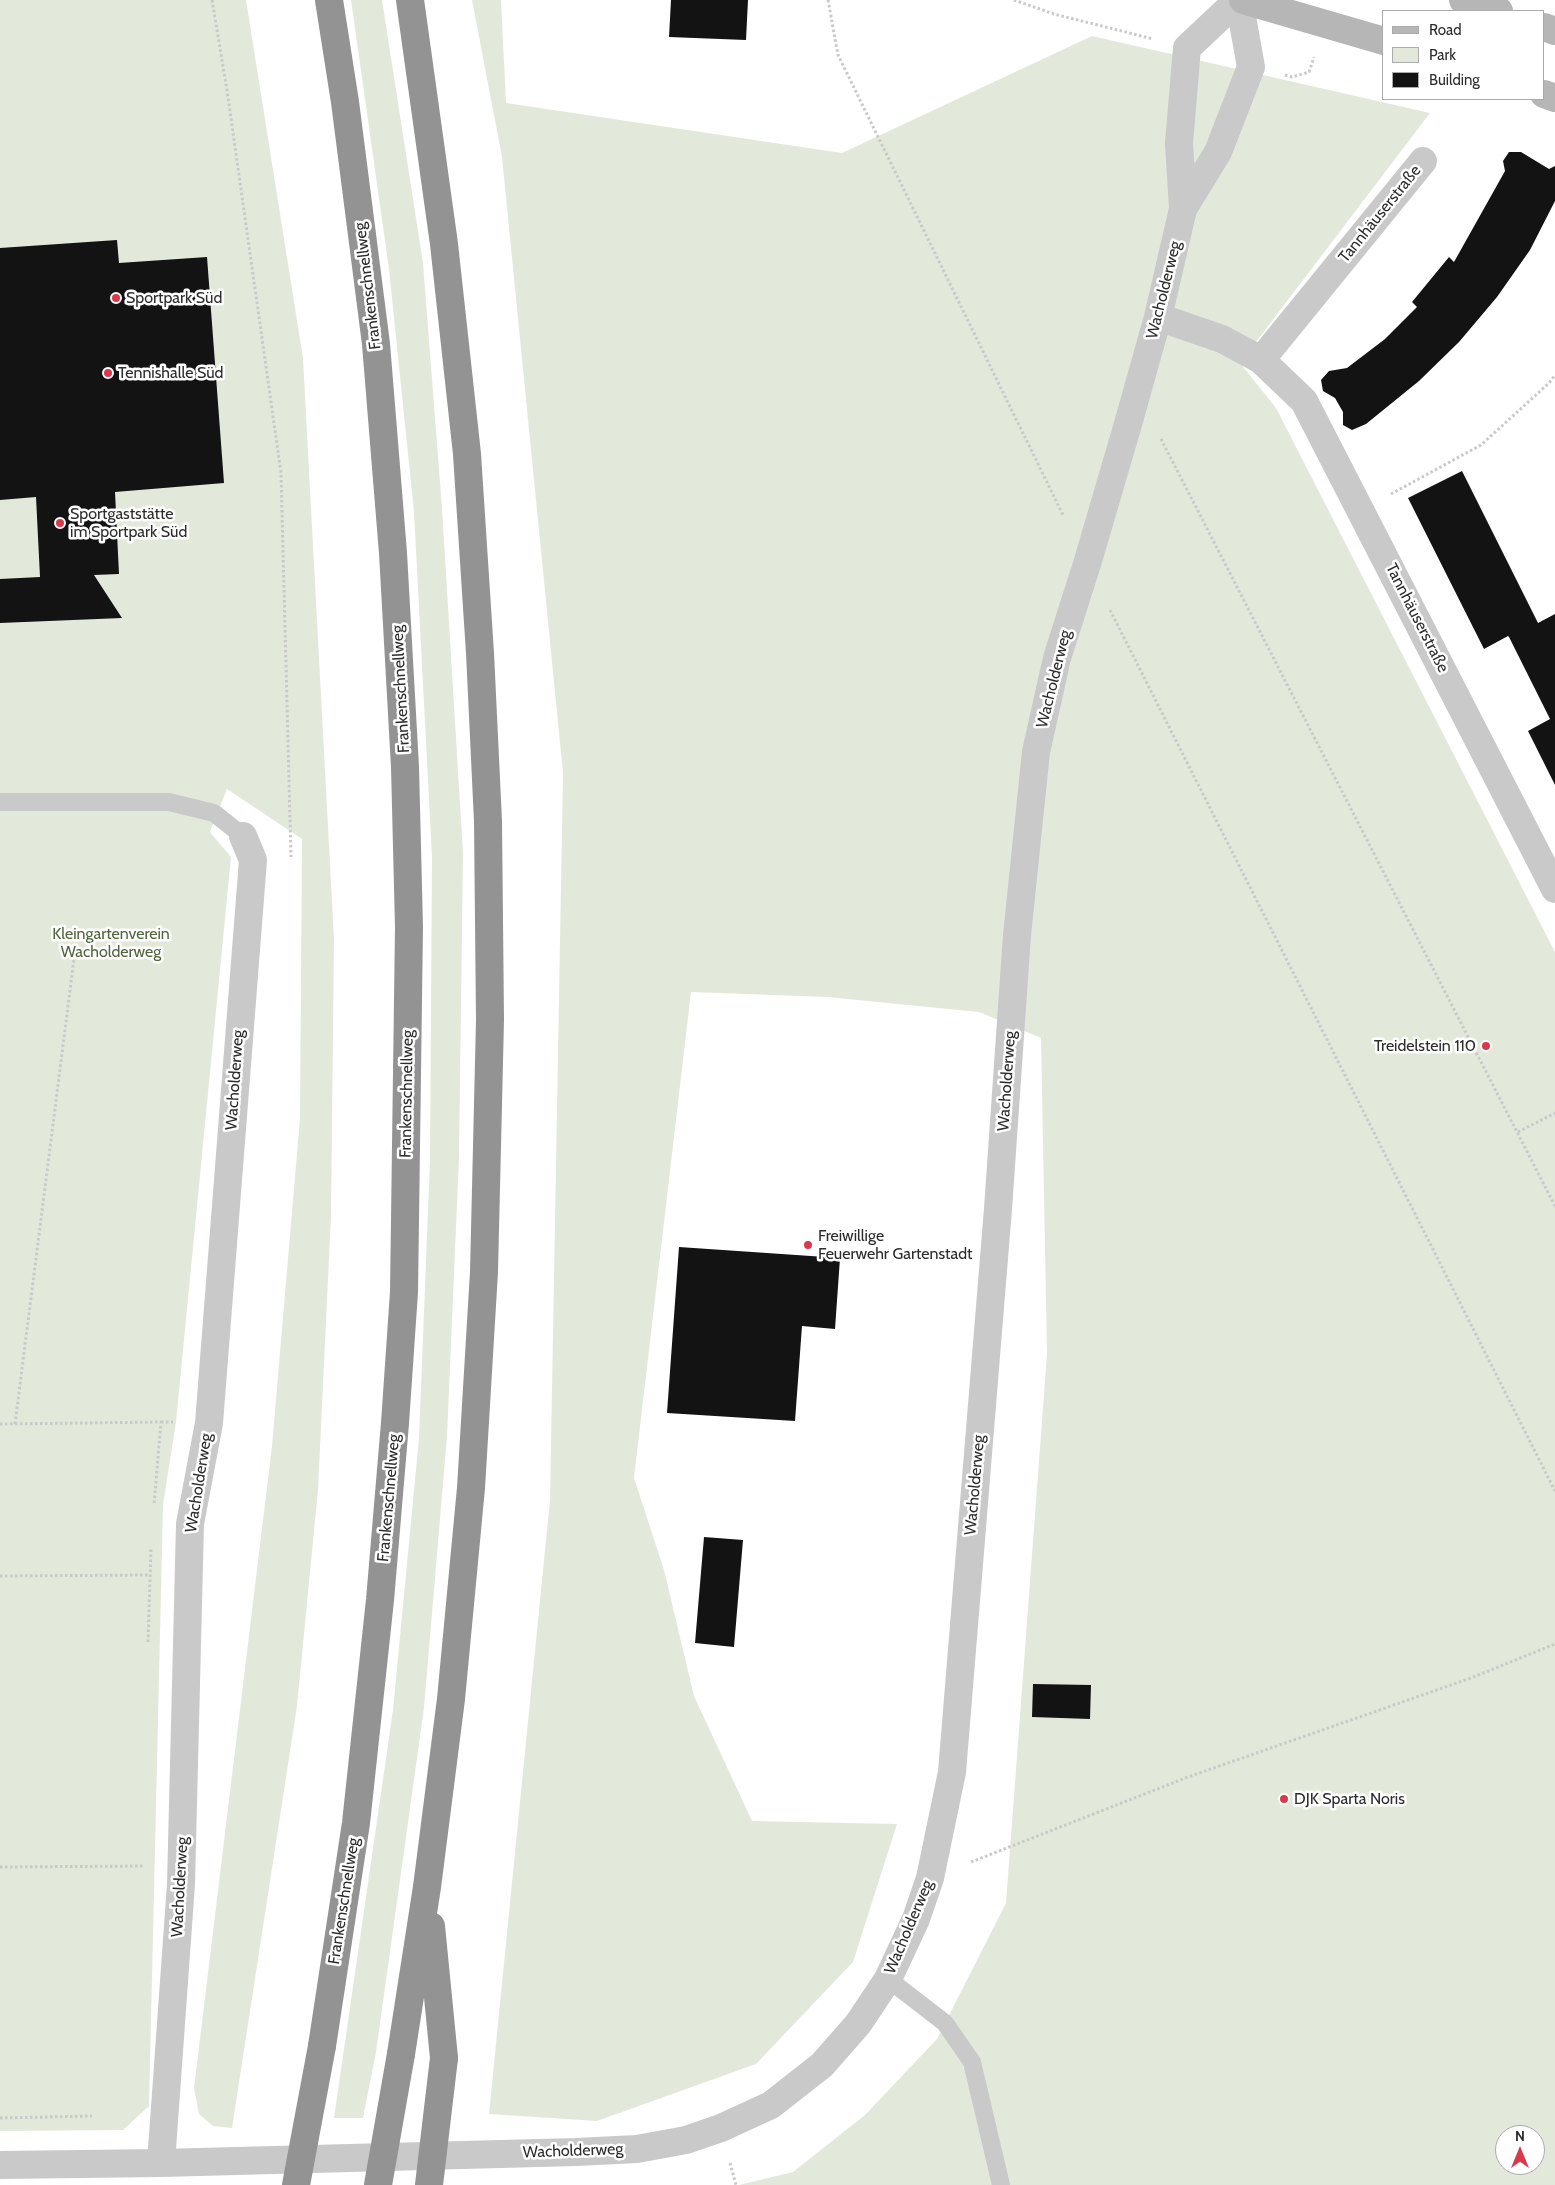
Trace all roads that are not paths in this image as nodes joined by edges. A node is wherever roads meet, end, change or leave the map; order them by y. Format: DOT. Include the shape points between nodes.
graph roads {
  1 [pos="329,0"];
  2 [pos="410,0"];
  3 [pos="1238,0"];
  4 [pos="1243,0"];
  5 [pos="1463,0"];
  6 [pos="1496,10"];
  7 [pos="1382,39"];
  8 [pos="1423,161"];
  9 [pos="1183,209"];
  10 [pos="1158,317"];
  11 [pos="1262,360"];
  12 [pos="0,802"];
  13 [pos="243,836"];
  14 [pos="1555,889"];
  15 [pos="427,1887"];
  16 [pos="888,1979"];
  17 [pos="161,2163"];
  18 [pos="0,2165"];
  19 [pos="296,2185"];
  20 [pos="378,2185"];
  21 [pos="428,2185"];
  22 [pos="1001,2185"];
  1 -- 19 [label="highway, Frankenschnellweg, bridge" via="346,102 378,374 394,553 405,757 409,927 404,1292 380,1600 356,1823 322,2046"];
  2 -- 15 [label="highway" via="444,244 467,454 481,673 490,932 484,1272 477,1399 451,1699"];
  3 -- 9 [label="street, Wacholderweg" via="1251,67 1218,152"];
  3 -- 9 [label="street, Wacholderweg" via="1187,48 1179,143"];
  4 -- 7 [label="main road"];
  5 -- 6 [label="main road"];
  8 -- 11 [label="street, Tannhäuserstraße"];
  9 -- 10 [label="street, Wacholderweg"];
  10 -- 11 [label="street, Tannhäuserstraße" via="1222,339"];
  10 -- 16 [label="street, Wacholderweg" via="1057,658 1036,752 1017,935 952,1772 930,1878 916,1919"];
  11 -- 14 [label="street, Tannhäuserstraße" via="1304,401"];
  12 -- 13 [label="lane" via="169,802 214,813"];
  13 -- 17 [label="street, Wacholderweg" via="253,860 209,1423 190,1524 181,1884"];
  15 -- 20 [label="highway, bridge"];
  15 -- 21 [label="highway, bridge" via="444,2058"];
  16 -- 17 [label="street, Wacholderweg" via="858,2024 822,2065 771,2105 686,2140 637,2149 593,2151"];
  16 -- 22 [label="lane" via="945,2022 972,2062"];
  17 -- 18 [label="street, Wacholderweg"];
}
